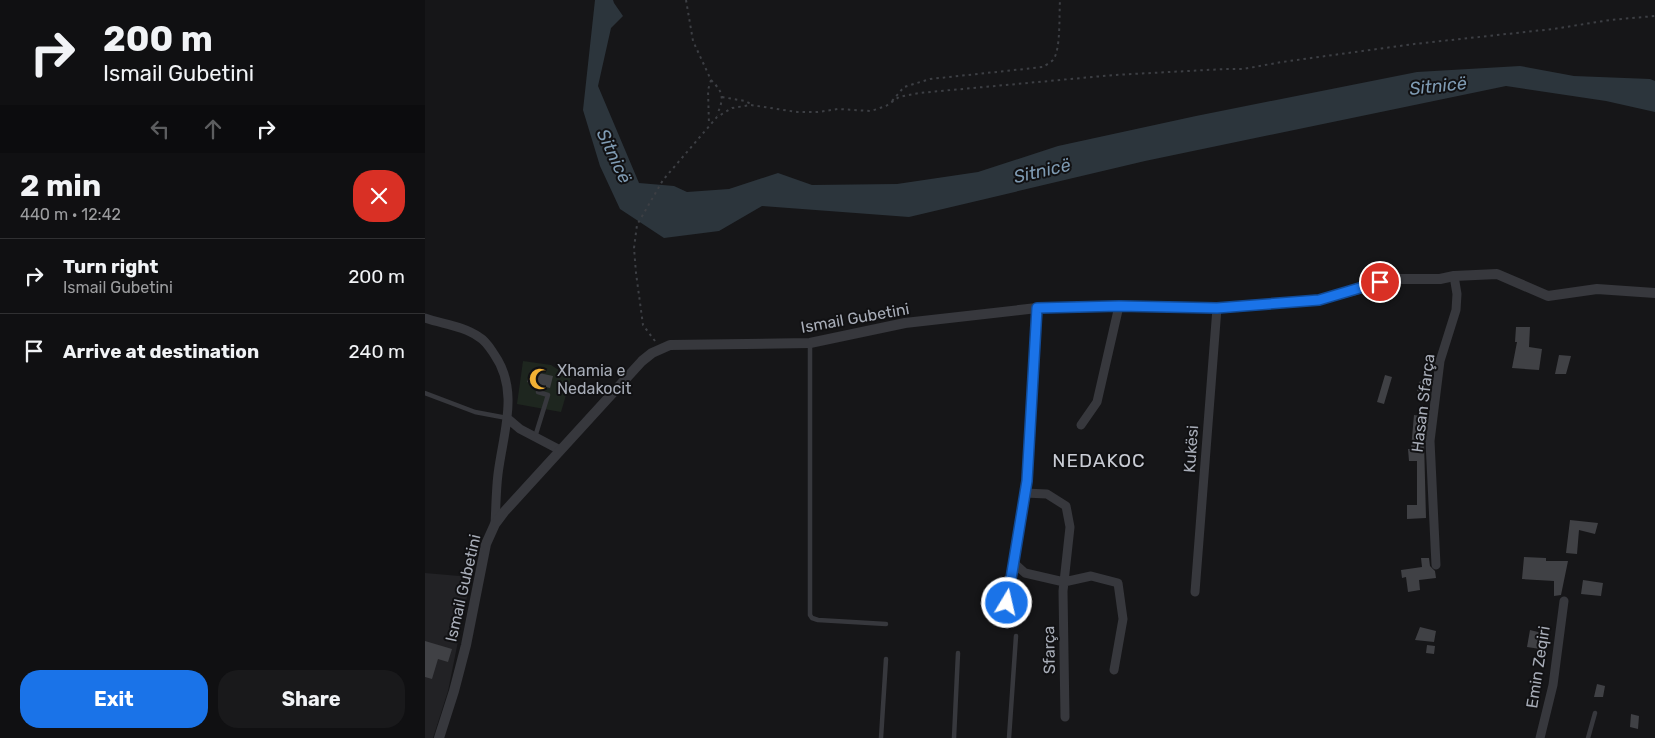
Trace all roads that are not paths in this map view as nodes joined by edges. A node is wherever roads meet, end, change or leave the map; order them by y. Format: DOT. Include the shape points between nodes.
graph roads {
  1 [pos="1454,276"];
  2 [pos="1655,293"];
  3 [pos="1119,306"];
  4 [pos="1037,308"];
  5 [pos="1217,308"];
  6 [pos="425,318"];
  7 [pos="810,343"];
  8 [pos="538,392"];
  9 [pos="425,393"];
  10 [pos="507,418"];
  11 [pos="1081,425"];
  12 [pos="535,437"];
  13 [pos="560,450"];
  14 [pos="1025,493"];
  15 [pos="495,524"];
  16 [pos="1014,563"];
  17 [pos="1436,565"];
  18 [pos="1064,582"];
  19 [pos="1195,592"];
  20 [pos="1564,601"];
  21 [pos="1007,603"];
  22 [pos="886,624"];
  23 [pos="1016,636"];
  24 [pos="958,653"];
  25 [pos="885,659"];
  26 [pos="1114,670"];
  27 [pos="1595,713"];
  28 [pos="1065,717"];
  29 [pos="439,738"];
  30 [pos="881,738"];
  31 [pos="954,738"];
  32 [pos="1009,738"];
  33 [pos="1541,738"];
  34 [pos="1588,738"];
  1 -- 2 [label="street, Ismail Gubetini" via="1497,274 1548,296 1597,289"];
  1 -- 5 [label="street, Ismail Gubetini" via="1397,279 1319,300"];
  1 -- 17 [label="street, Hasan Sfarça" via="1456,310 1440,362 1430,441"];
  3 -- 4 [label="street, Ismail Gubetini"];
  3 -- 5 [label="street, Ismail Gubetini"];
  3 -- 11 [label="street" via="1097,402"];
  4 -- 7 [label="street, Ismail Gubetini" via="905,323"];
  4 -- 14 [label="street"];
  5 -- 19 [label="street, Kukësi"];
  6 -- 10 [label="street" via="473,333 487,344 508,385"];
  7 -- 13 [label="street, Ismail Gubetini" via="670,345 660,348 642,361"];
  7 -- 22 [label="lane" via="810,615 818,620"];
  8 -- 12 [label="lane" via="548,395"];
  9 -- 10 [label="lane" via="475,412"];
  10 -- 12 [label="street"];
  10 -- 15 [label="street" via="498,474"];
  12 -- 13 [label="street"];
  13 -- 15 [label="street, Ismail Gubetini"];
  14 -- 16 [label="street"];
  14 -- 18 [label="street, Sfarça" via="1047,494 1066,506 1070,527"];
  15 -- 29 [label="street, Ismail Gubetini" via="486,544 454,691"];
  16 -- 18 [label="street" via="1025,573"];
  16 -- 21 [label="street"];
  18 -- 26 [label="street" via="1091,576 1118,583 1123,619"];
  18 -- 28 [label="street, Sfarça"];
  20 -- 33 [label="street, Emin Zeqiri" via="1553,685"];
  23 -- 32 [label="lane"];
  24 -- 31 [label="lane"];
  25 -- 30 [label="lane"];
  27 -- 34 [label="lane"];
}
